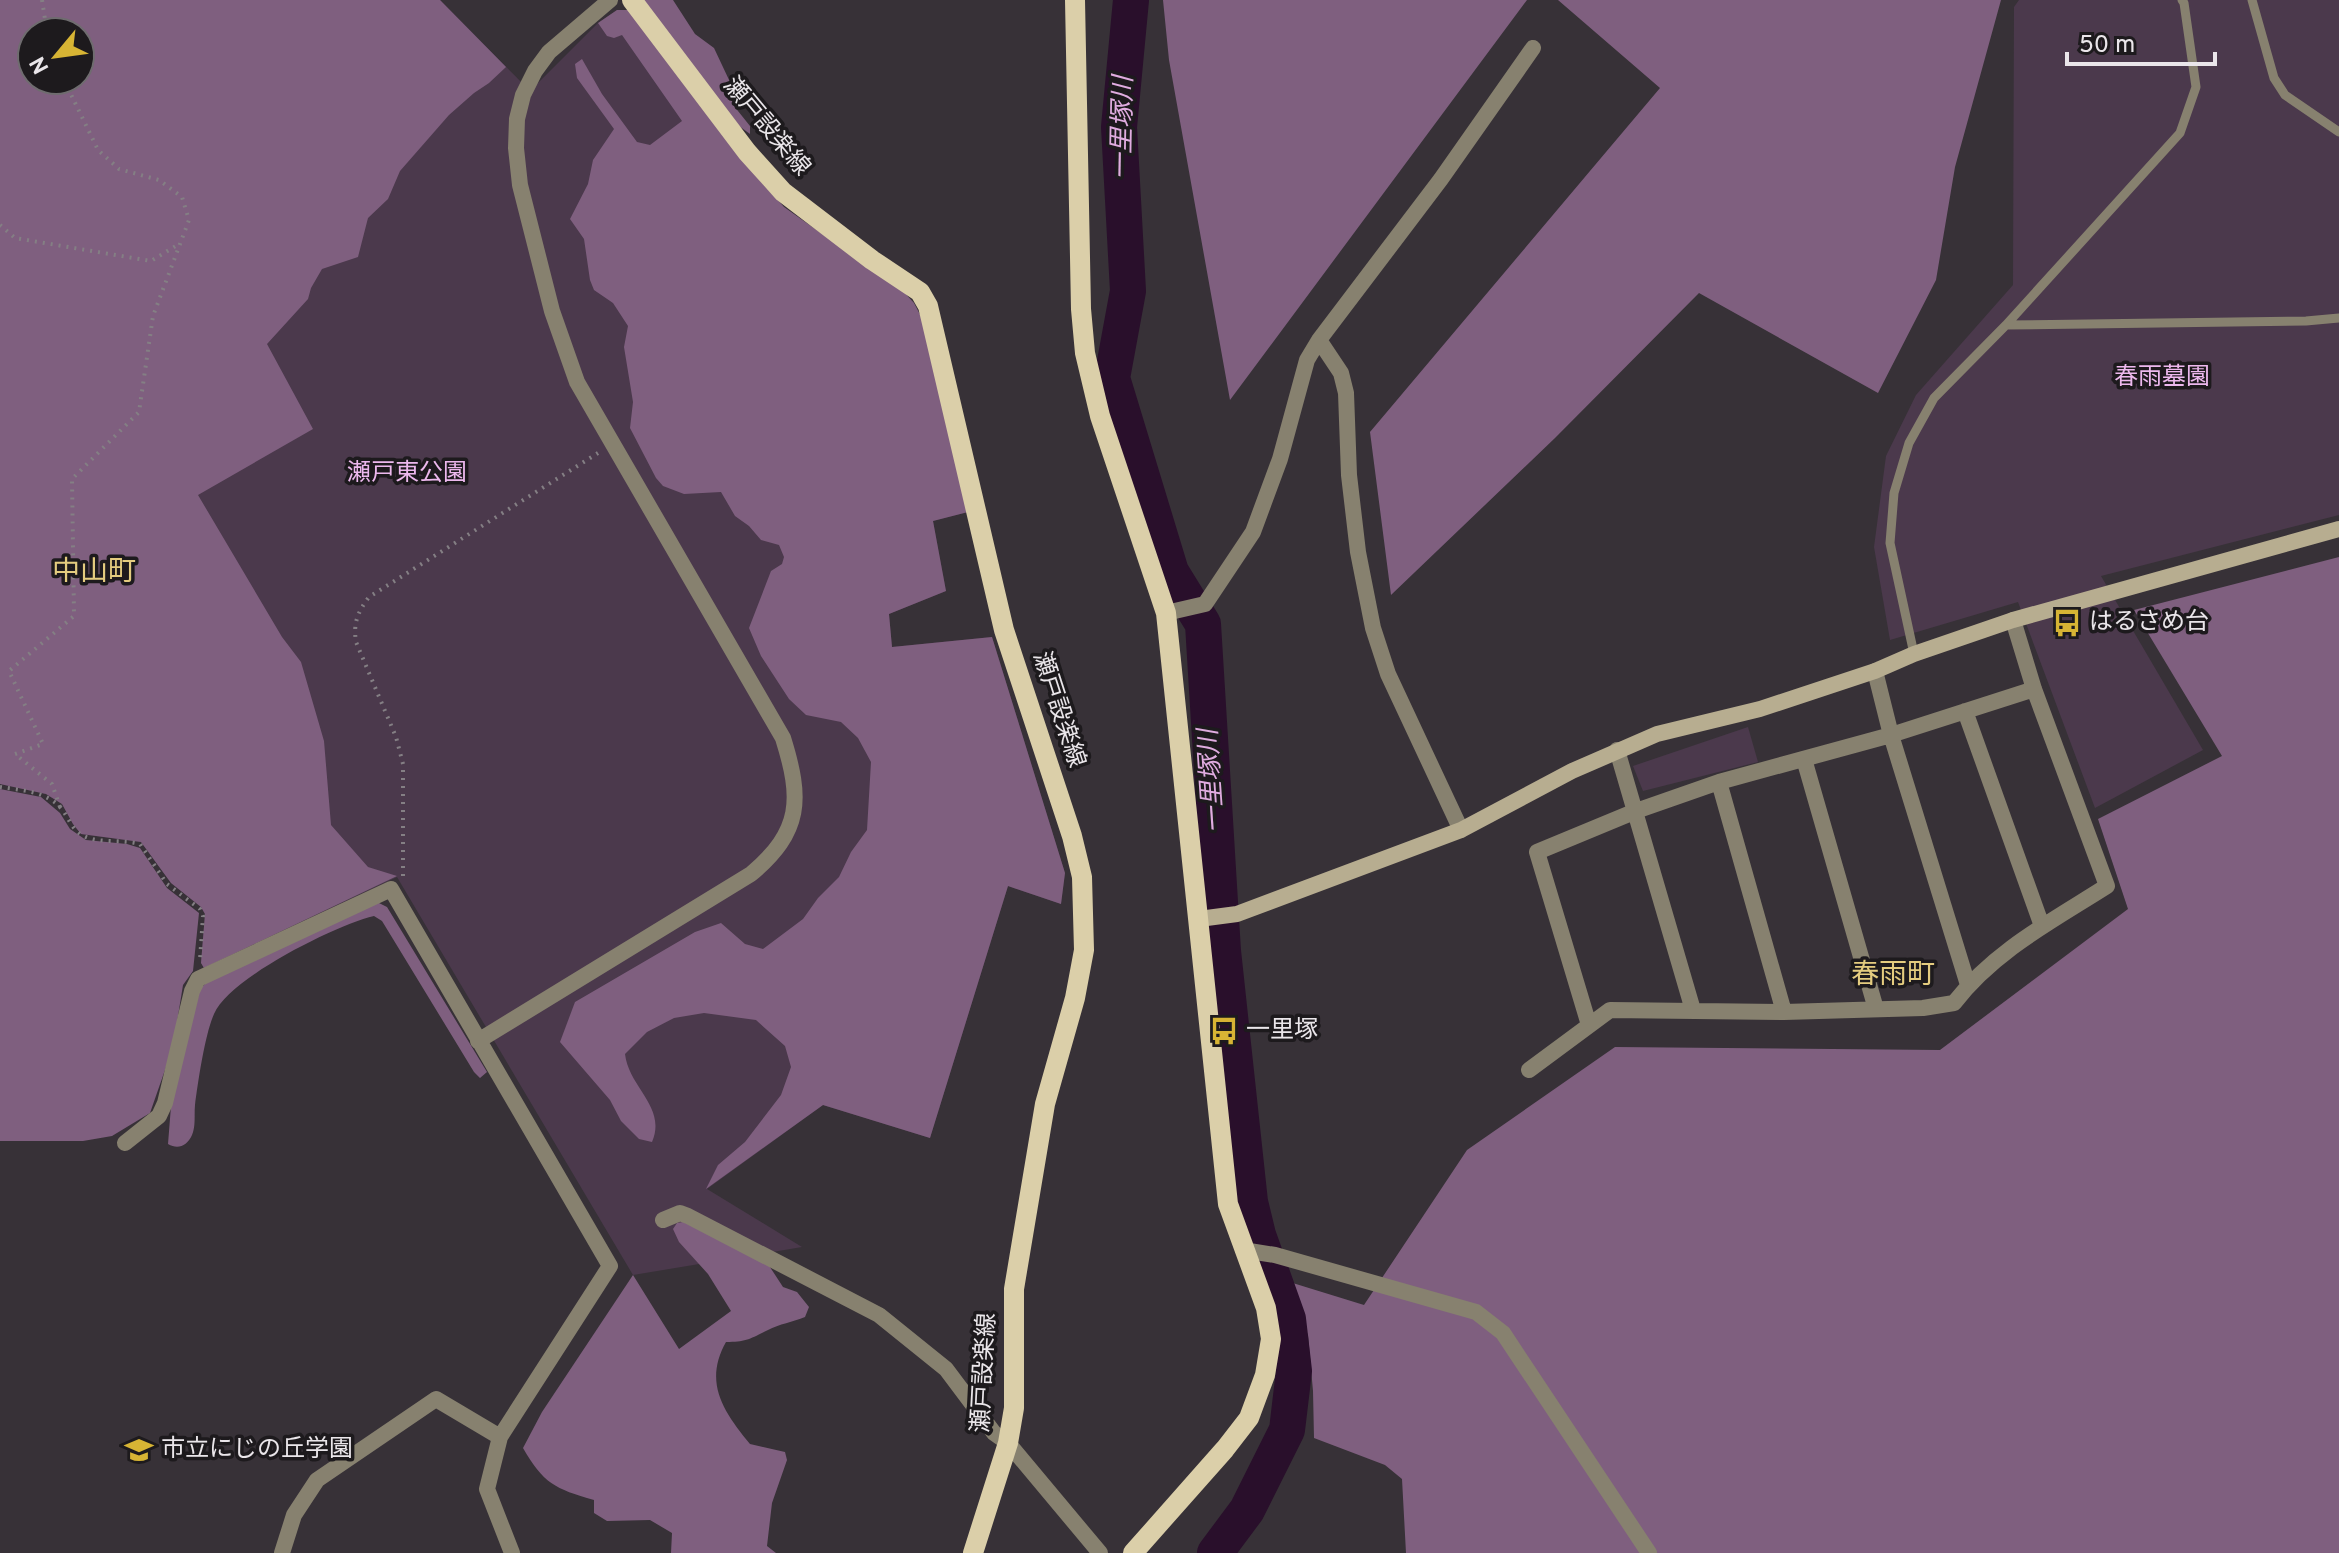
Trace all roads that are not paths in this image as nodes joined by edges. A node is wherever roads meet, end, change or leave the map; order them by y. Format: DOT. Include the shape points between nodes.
graph roads {
  1 [pos="610,0"];
  2 [pos="632,0"];
  3 [pos="1075,0"];
  4 [pos="2182,0"];
  5 [pos="2252,0"];
  6 [pos="1533,48"];
  7 [pos="2339,132"];
  8 [pos="2339,318"];
  9 [pos="2006,325"];
  10 [pos="1319,340"];
  11 [pos="2339,529"];
  12 [pos="1170,613"];
  13 [pos="2013,620"];
  14 [pos="1914,654"];
  15 [pos="1875,671"];
  16 [pos="2034,689"];
  17 [pos="1965,711"];
  18 [pos="1891,735"];
  19 [pos="1617,750"];
  20 [pos="1804,759"];
  21 [pos="1719,782"];
  22 [pos="1636,811"];
  23 [pos="1461,830"];
  24 [pos="1199,919"];
  25 [pos="2042,926"];
  26 [pos="1968,985"];
  27 [pos="1876,1009"];
  28 [pos="1693,1010"];
  29 [pos="1784,1012"];
  30 [pos="1589,1025"];
  31 [pos="478,1041"];
  32 [pos="1529,1070"];
  33 [pos="125,1143"];
  34 [pos="663,1220"];
  35 [pos="1246,1250"];
  36 [pos="500,1437"];
  37 [pos="1008,1443"];
  38 [pos="282,1553"];
  39 [pos="512,1553"];
  40 [pos="973,1553"];
  41 [pos="1100,1553"];
  42 [pos="1133,1553"];
  43 [pos="1649,1553"];
  1 -- 31 [label="street" via="549,52 535,71 520,107 520,185 552,311 577,382 783,738 794,773 795,803 789,832 751,874"];
  2 -- 37 [label="main road, 瀬戸設楽線" via="783,192 920,292 928,306 1004,630 1072,836 1082,877 1084,950 1045,1104 1014,1289 1014,1395"];
  3 -- 12 [label="main road" via="1085,353 1100,416"];
  4 -- 9 [label="lane" via="2196,87 2180,133"];
  5 -- 7 [label="lane" via="2274,78 2285,95"];
  6 -- 10 [label="street"];
  8 -- 9 [label="lane"];
  9 -- 14 [label="lane" via="1934,398 1909,443 1894,493 1890,543"];
  10 -- 12 [label="street" via="1307,360 1253,532 1205,604"];
  10 -- 23 [label="street" via="1341,373 1346,393 1349,475 1373,628 1388,674"];
  11 -- 13 [label="street"];
  12 -- 24 [label="main road"];
  13 -- 14 [label="street"];
  13 -- 16 [label="street"];
  14 -- 15 [label="street"];
  15 -- 18 [label="street"];
  15 -- 19 [label="street"];
  16 -- 17 [label="street"];
  16 -- 25 [label="street" via="2107,886"];
  17 -- 18 [label="street"];
  17 -- 25 [label="street"];
  18 -- 20 [label="street"];
  18 -- 26 [label="street"];
  19 -- 22 [label="street"];
  19 -- 23 [label="street"];
  20 -- 21 [label="street"];
  20 -- 27 [label="street"];
  21 -- 22 [label="street"];
  21 -- 29 [label="street"];
  22 -- 28 [label="street"];
  22 -- 30 [label="street" via="1537,852"];
  23 -- 24 [label="street" via="1237,914"];
  24 -- 35 [label="main road" via="1226,1190"];
  25 -- 26 [label="street" via="2000,954"];
  26 -- 27 [label="street" via="1954,1003"];
  27 -- 29 [label="street"];
  28 -- 29 [label="street"];
  28 -- 30 [label="street" via="1610,1010"];
  30 -- 32 [label="street"];
  31 -- 33 [label="street" via="391,889 198,979 165,1103 159,1116"];
  31 -- 36 [label="street" via="610,1266"];
  34 -- 37 [label="street" via="680,1213 688,1216 879,1315 946,1369 994,1433"];
  35 -- 42 [label="main road" via="1271,1339 1260,1390 1233,1439"];
  35 -- 43 [label="street" via="1476,1312 1503,1333"];
  36 -- 38 [label="street" via="436,1399 317,1480 294,1515"];
  36 -- 39 [label="street" via="487,1489"];
  37 -- 40 [label="main road, 瀬戸設楽線"];
  37 -- 41 [label="street"];
}
